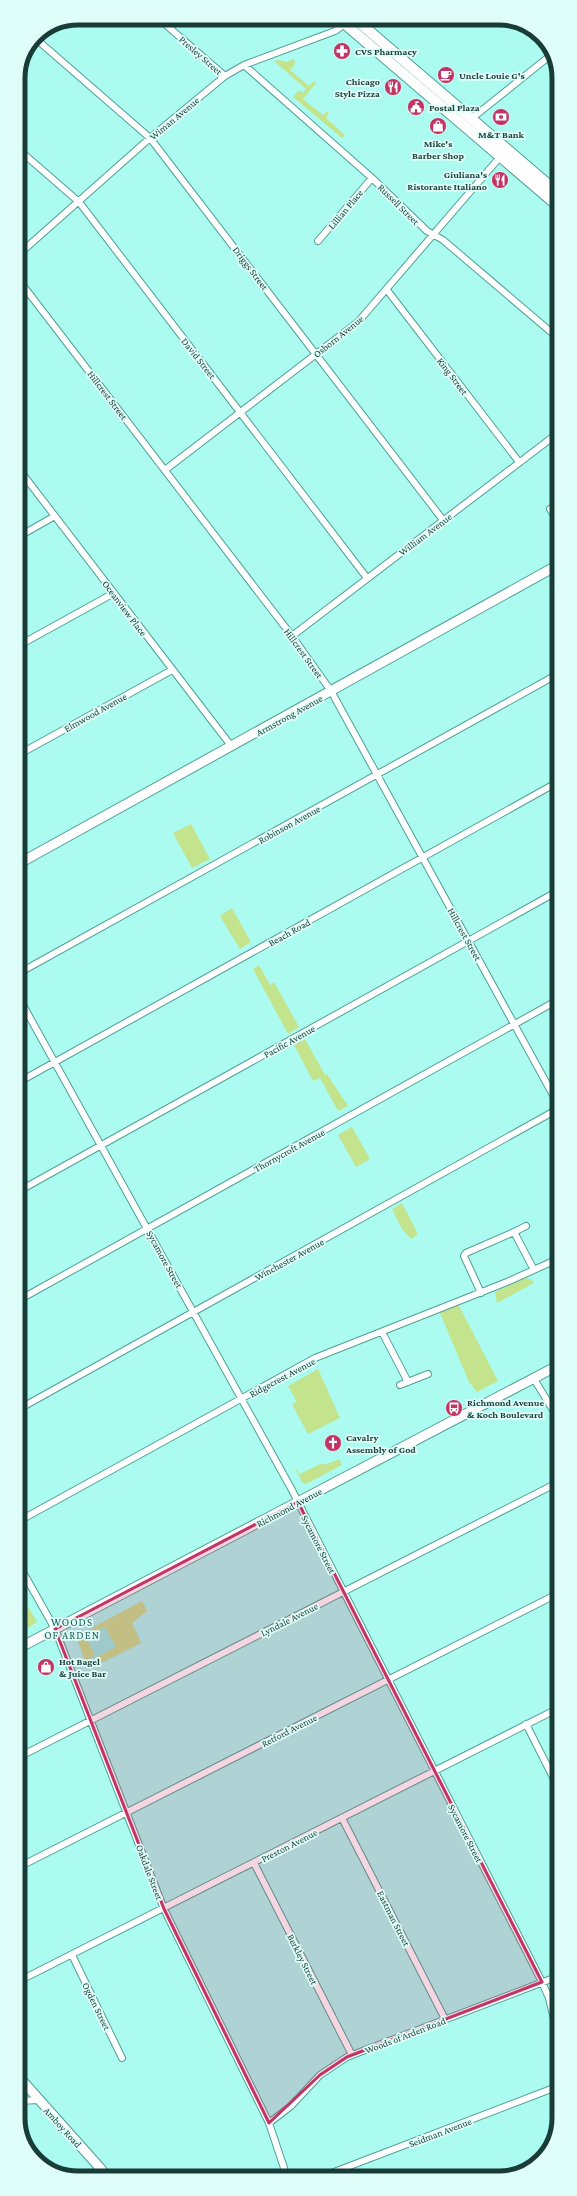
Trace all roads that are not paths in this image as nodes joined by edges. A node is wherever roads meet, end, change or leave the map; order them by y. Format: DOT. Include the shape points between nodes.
graph roads {
  1 [pos="166,25"];
  2 [pos="339,25"];
  3 [pos="347,25"];
  4 [pos="362,25"];
  5 [pos="39,41"];
  6 [pos="548,58"];
  7 [pos="244,65"];
  8 [pos="225,76"];
  9 [pos="471,119"];
  10 [pos="150,138"];
  11 [pos="25,155"];
  12 [pos="500,157"];
  13 [pos="372,178"];
  14 [pos="552,188"];
  15 [pos="552,201"];
  16 [pos="79,202"];
  17 [pos="434,235"];
  18 [pos="318,241"];
  19 [pos="25,249"];
  20 [pos="25,288"];
  21 [pos="387,290"];
  22 [pos="552,333"];
  23 [pos="316,354"];
  24 [pos="240,412"];
  25 [pos="552,437"];
  26 [pos="519,462"];
  27 [pos="165,470"];
  28 [pos="25,477"];
  29 [pos="550,509"];
  30 [pos="552,512"];
  31 [pos="55,516"];
  32 [pos="443,520"];
  33 [pos="25,533"];
  34 [pos="552,568"];
  35 [pos="367,578"];
  36 [pos="114,593"];
  37 [pos="292,636"];
  38 [pos="25,642"];
  39 [pos="172,670"];
  40 [pos="552,677"];
  41 [pos="331,691"];
  42 [pos="232,747"];
  43 [pos="25,751"];
  44 [pos="376,775"];
  45 [pos="552,785"];
  46 [pos="423,858"];
  47 [pos="25,860"];
  48 [pos="552,895"];
  49 [pos="468,941"];
  50 [pos="25,969"];
  51 [pos="552,1003"];
  52 [pos="25,1010"];
  53 [pos="514,1024"];
  54 [pos="54,1062"];
  55 [pos="25,1079"];
  56 [pos="552,1093"];
  57 [pos="552,1112"];
  58 [pos="100,1146"];
  59 [pos="25,1188"];
  60 [pos="526,1226"];
  61 [pos="148,1228"];
  62 [pos="514,1232"];
  63 [pos="552,1263"];
  64 [pos="534,1270"];
  65 [pos="481,1293"];
  66 [pos="25,1297"];
  67 [pos="194,1312"];
  68 [pos="382,1332"];
  69 [pos="552,1369"];
  70 [pos="428,1374"];
  71 [pos="534,1379"];
  72 [pos="408,1382"];
  73 [pos="400,1385"];
  74 [pos="242,1398"];
  75 [pos="25,1406"];
  76 [pos="552,1409"];
  77 [pos="552,1486"];
  78 [pos="298,1502"];
  79 [pos="25,1519"];
  80 [pos="25,1575"];
  81 [pos="343,1591"];
  82 [pos="552,1597"];
  83 [pos="56,1629"];
  84 [pos="25,1645"];
  85 [pos="388,1680"];
  86 [pos="552,1711"];
  87 [pos="92,1719"];
  88 [pos="526,1724"];
  89 [pos="25,1754"];
  90 [pos="434,1771"];
  91 [pos="552,1775"];
  92 [pos="127,1812"];
  93 [pos="342,1818"];
  94 [pos="254,1863"];
  95 [pos="25,1864"];
  96 [pos="164,1909"];
  97 [pos="72,1955"];
  98 [pos="25,1978"];
  99 [pos="552,1978"];
  100 [pos="542,1982"];
  101 [pos="552,2011"];
  102 [pos="445,2019"];
  103 [pos="352,2055"];
  104 [pos="122,2058"];
  105 [pos="25,2084"];
  106 [pos="552,2089"];
  107 [pos="39,2100"];
  108 [pos="25,2101"];
  109 [pos="269,2123"];
  110 [pos="102,2171"];
  111 [pos="285,2171"];
  112 [pos="337,2171"];
  1 -- 8 [label="street, Presley Street"];
  2 -- 7 [label="street, Wiman Avenue" via="335,31"];
  3 -- 12 [label="main road"];
  4 -- 9 [label="main road"];
  5 -- 10 [label="street, Driggs Street"];
  6 -- 9 [label="street"];
  7 -- 8 [label="street, Wiman Avenue"];
  7 -- 13 [label="street, Russell Street"];
  8 -- 10 [label="street, Wiman Avenue"];
  9 -- 14 [label="main road"];
  10 -- 16 [label="street, Wiman Avenue"];
  10 -- 23 [label="street, Driggs Street"];
  11 -- 16 [label="street, David Street"];
  12 -- 15 [label="main road"];
  12 -- 17 [label="street, Osborn Avenue"];
  13 -- 17 [label="street, Russell Street" via="426,231"];
  13 -- 18 [label="street, Lillian Place"];
  16 -- 19 [label="street, Wiman Avenue"];
  16 -- 24 [label="street, David Street"];
  17 -- 21 [label="street, Osborn Avenue"];
  17 -- 22 [label="street, Russell Street"];
  20 -- 27 [label="street, Hillcrest Street"];
  21 -- 23 [label="street, Osborn Avenue" via="358,322"];
  21 -- 26 [label="street, King Street"];
  23 -- 24 [label="street, Osborn Avenue"];
  23 -- 32 [label="street, Driggs Street"];
  24 -- 27 [label="street, Osborn Avenue"];
  24 -- 35 [label="street, David Street"];
  25 -- 26 [label="street, William Avenue"];
  26 -- 32 [label="street, William Avenue"];
  27 -- 37 [label="street, Hillcrest Street"];
  28 -- 31 [label="street, Oceanview Place"];
  29 -- 30 [label="street"];
  31 -- 33 [label="street"];
  31 -- 36 [label="street, Oceanview Place"];
  32 -- 35 [label="street, William Avenue"];
  34 -- 41 [label="main road, Armstrong Avenue"];
  35 -- 37 [label="street, William Avenue"];
  36 -- 38 [label="street"];
  36 -- 39 [label="street, Oceanview Place"];
  37 -- 41 [label="street, Hillcrest Street"];
  39 -- 42 [label="street, Oceanview Place"];
  39 -- 43 [label="street, Elmwood Avenue"];
  40 -- 44 [label="street, Robinson Avenue"];
  41 -- 42 [label="main road, Armstrong Avenue"];
  41 -- 44 [label="street, Hillcrest Street"];
  42 -- 47 [label="main road, Armstrong Avenue"];
  44 -- 46 [label="street, Hillcrest Street"];
  44 -- 50 [label="street, Robinson Avenue"];
  45 -- 46 [label="street, Beach Road"];
  46 -- 49 [label="street, Hillcrest Street"];
  46 -- 54 [label="street, Beach Road"];
  48 -- 49 [label="street, Pacific Avenue"];
  49 -- 53 [label="street, Hillcrest Street"];
  49 -- 58 [label="street, Pacific Avenue"];
  51 -- 53 [label="street, Thornycroft Avenue"];
  52 -- 54 [label="street, Sycamore Street"];
  53 -- 56 [label="street, Hillcrest Street"];
  53 -- 61 [label="street, Thornycroft Avenue"];
  54 -- 55 [label="street, Beach Road"];
  54 -- 58 [label="street, Sycamore Street"];
  57 -- 67 [label="street, Winchester Avenue"];
  58 -- 59 [label="street, Pacific Avenue"];
  58 -- 61 [label="street, Sycamore Street"];
  60 -- 62 [label="street"];
  61 -- 66 [label="street, Thornycroft Avenue"];
  61 -- 67 [label="street, Sycamore Street"];
  62 -- 64 [label="street"];
  62 -- 65 [label="street" via="464,1256"];
  63 -- 64 [label="street, Ridgecrest Avenue"];
  64 -- 65 [label="street, Ridgecrest Avenue"];
  65 -- 68 [label="street, Ridgecrest Avenue"];
  67 -- 74 [label="street, Sycamore Street"];
  67 -- 75 [label="street, Winchester Avenue"];
  68 -- 72 [label="street"];
  68 -- 74 [label="street, Ridgecrest Avenue" via="315,1358"];
  69 -- 71 [label="main road, Richmond Avenue"];
  70 -- 72 [label="street"];
  71 -- 76 [label="street"];
  71 -- 78 [label="main road, Richmond Avenue"];
  72 -- 73 [label="street"];
  74 -- 78 [label="street, Sycamore Street"];
  74 -- 79 [label="street, Ridgecrest Avenue"];
  77 -- 81 [label="street, Lyndale Avenue"];
  78 -- 81 [label="street, Sycamore Street"];
  78 -- 83 [label="main road, Richmond Avenue"];
  80 -- 83 [label="street, Oakdale Street"];
  81 -- 85 [label="street, Sycamore Street"];
  81 -- 87 [label="street, Lyndale Avenue"];
  82 -- 85 [label="street, Retford Avenue"];
  83 -- 84 [label="main road, Richmond Avenue"];
  83 -- 87 [label="street, Oakdale Street"];
  85 -- 90 [label="street, Sycamore Street"];
  85 -- 92 [label="street, Retford Avenue"];
  86 -- 88 [label="street, Preston Avenue"];
  87 -- 89 [label="street, Lyndale Avenue"];
  87 -- 92 [label="street, Oakdale Street"];
  88 -- 90 [label="street, Preston Avenue"];
  88 -- 91 [label="street"];
  90 -- 93 [label="street, Preston Avenue"];
  90 -- 100 [label="street, Sycamore Street"];
  92 -- 95 [label="street, Retford Avenue"];
  92 -- 96 [label="street, Oakdale Street"];
  93 -- 94 [label="street, Preston Avenue"];
  93 -- 102 [label="street, Eastman Street"];
  94 -- 96 [label="street, Preston Avenue"];
  94 -- 103 [label="street, Berkley Street"];
  96 -- 97 [label="street, Preston Avenue"];
  96 -- 109 [label="street, Oakdale Street"];
  97 -- 98 [label="street, Preston Avenue"];
  97 -- 104 [label="street, Ogden Street"];
  99 -- 100 [label="street, Woods of Arden Road"];
  100 -- 101 [label="street, Sycamore Street"];
  100 -- 102 [label="street, Woods of Arden Road"];
  102 -- 103 [label="street, Woods of Arden Road"];
  103 -- 109 [label="street, Woods of Arden Road" via="320,2075 290,2106"];
  105 -- 107 [label="main road, Amboy Road"];
  106 -- 112 [label="street, Seidman Avenue"];
  107 -- 108 [label="street"];
  107 -- 110 [label="main road, Amboy Road"];
  109 -- 111 [label="street, Oakdale Street"];
}
